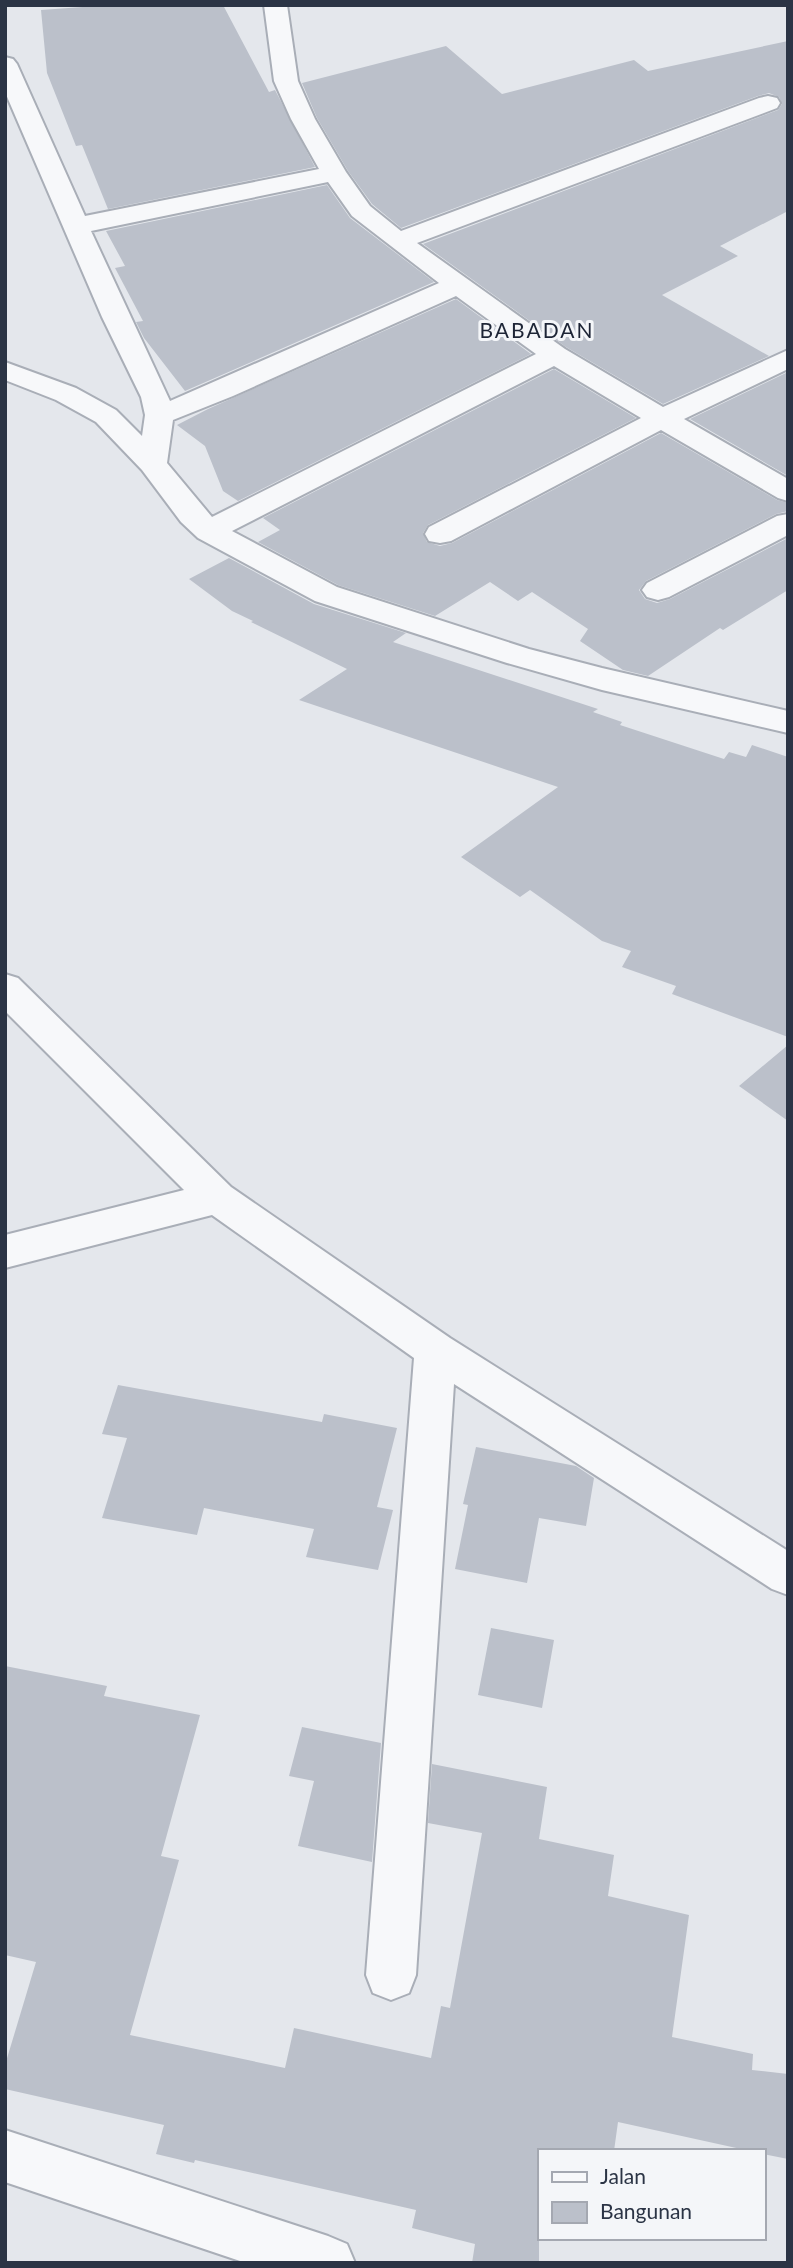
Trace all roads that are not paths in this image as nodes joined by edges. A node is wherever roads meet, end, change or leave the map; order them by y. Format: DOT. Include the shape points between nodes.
graph roads {
  1 [pos="275,5"];
  2 [pos="5,64"];
  3 [pos="768,103"];
  4 [pos="334,173"];
  5 [pos="75,226"];
  6 [pos="398,241"];
  7 [pos="460,284"];
  8 [pos="555,355"];
  9 [pos="788,358"];
  10 [pos="5,370"];
  11 [pos="159,415"];
  12 [pos="660,419"];
  13 [pos="152,464"];
  14 [pos="788,492"];
  15 [pos="788,523"];
  16 [pos="209,531"];
  17 [pos="440,534"];
  18 [pos="658,590"];
  19 [pos="788,722"];
  20 [pos="5,988"];
  21 [pos="217,1198"];
  22 [pos="5,1252"];
  23 [pos="435,1350"];
  24 [pos="788,1574"];
  25 [pos="391,1975"];
  26 [pos="5,2155"];
  27 [pos="328,2263"];
  1 -- 4 [label="street" via="286,81"];
  2 -- 5 [label="street"];
  3 -- 6 [label="street"];
  4 -- 5 [label="street"];
  4 -- 6 [label="street" via="361,211"];
  5 -- 11 [label="street" via="155,397"];
  6 -- 7 [label="street"];
  7 -- 8 [label="street"];
  7 -- 11 [label="street"];
  8 -- 12 [label="street"];
  8 -- 16 [label="street"];
  9 -- 12 [label="street"];
  10 -- 13 [label="street" via="106,416"];
  11 -- 13 [label="street"];
  12 -- 14 [label="street"];
  12 -- 17 [label="street"];
  13 -- 16 [label="street"];
  15 -- 18 [label="street"];
  16 -- 19 [label="street" via="326,594 438,631 602,679"];
  20 -- 21 [label="street"];
  21 -- 22 [label="street"];
  21 -- 23 [label="street"];
  23 -- 24 [label="street"];
  23 -- 25 [label="street"];
  26 -- 27 [label="street"];
}
